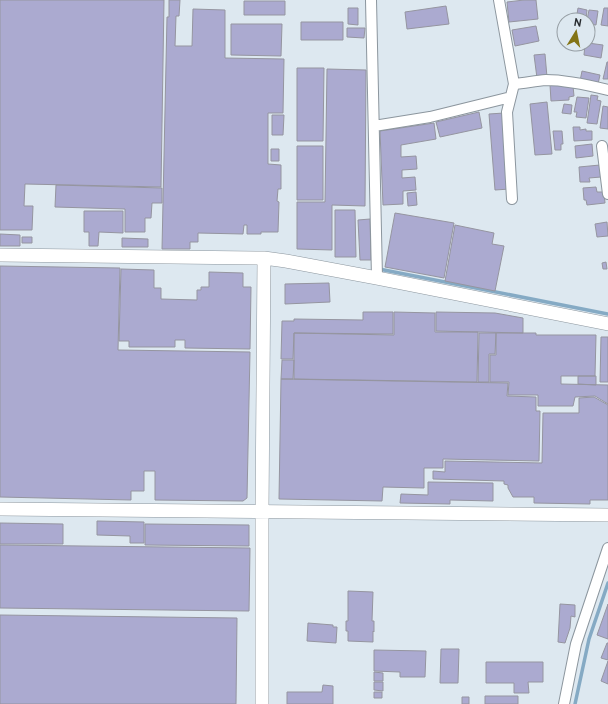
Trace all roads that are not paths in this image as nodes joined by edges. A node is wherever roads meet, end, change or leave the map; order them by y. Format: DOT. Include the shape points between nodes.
graph roads {
  1 [pos="371,0"];
  2 [pos="499,0"];
  3 [pos="514,84"];
  4 [pos="608,90"];
  5 [pos="510,99"];
  6 [pos="377,125"];
  7 [pos="602,146"];
  8 [pos="606,167"];
  9 [pos="608,194"];
  10 [pos="512,199"];
  11 [pos="0,254"];
  12 [pos="264,258"];
  13 [pos="377,278"];
  14 [pos="608,324"];
  15 [pos="0,509"];
  16 [pos="262,512"];
  17 [pos="608,515"];
  18 [pos="608,548"];
  19 [pos="262,704"];
  20 [pos="564,704"];
  1 -- 6 [label="street"];
  2 -- 3 [label="street"];
  3 -- 4 [label="street" via="545,80 566,81"];
  3 -- 5 [label="street"];
  5 -- 6 [label="street" via="430,117"];
  5 -- 10 [label="street" via="507,112"];
  6 -- 13 [label="street"];
  7 -- 8 [label="street"];
  8 -- 9 [label="street"];
  11 -- 12 [label="street"];
  12 -- 13 [label="street"];
  12 -- 16 [label="street"];
  13 -- 14 [label="street"];
  15 -- 16 [label="street"];
  16 -- 17 [label="street"];
  16 -- 19 [label="street"];
  18 -- 20 [label="street" via="576,644"];
}
